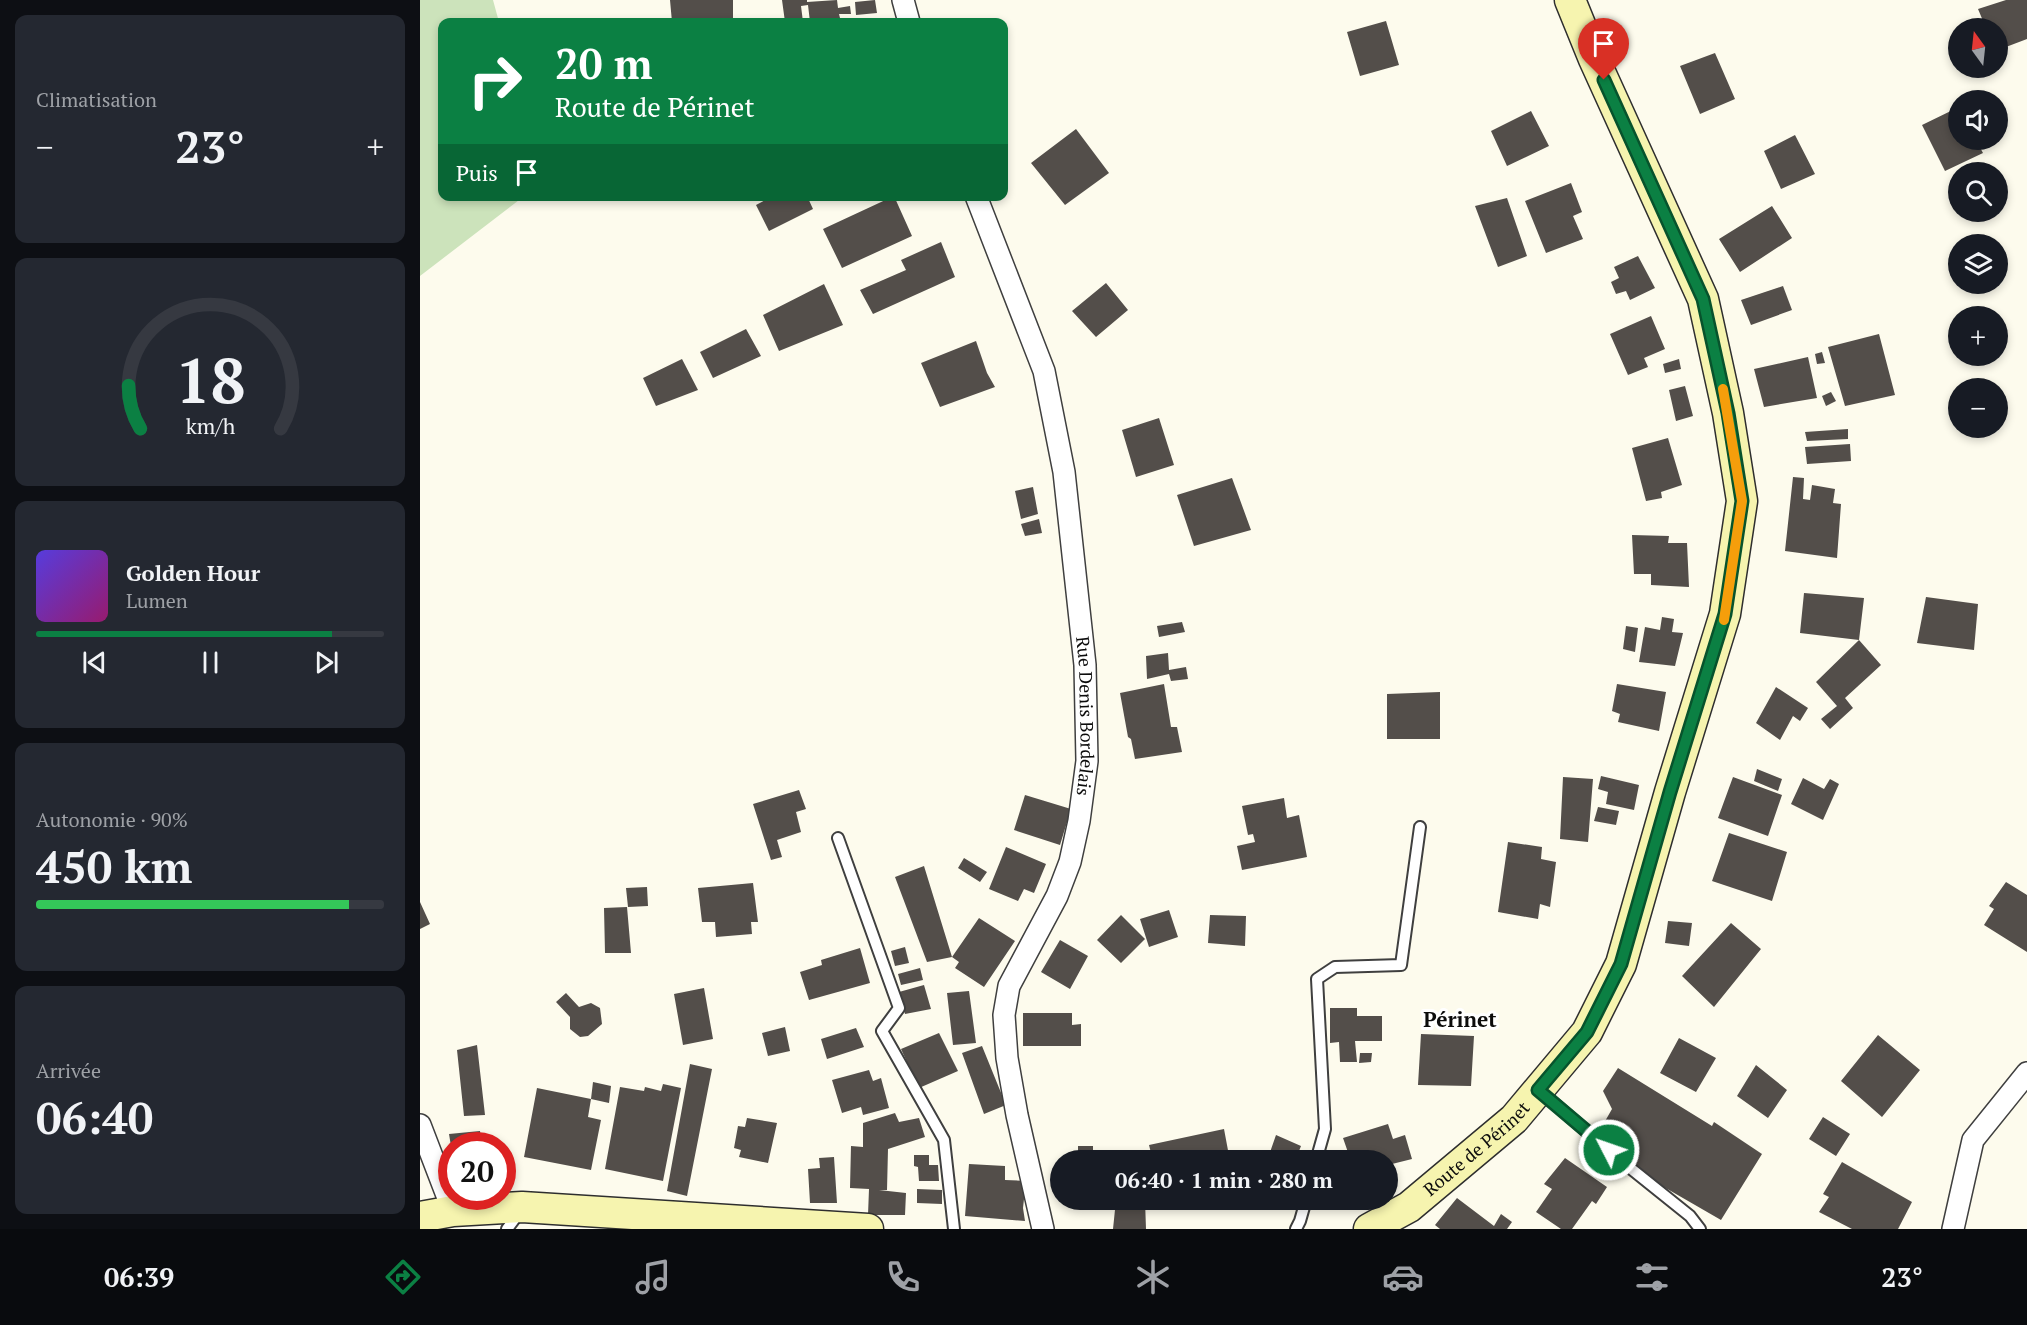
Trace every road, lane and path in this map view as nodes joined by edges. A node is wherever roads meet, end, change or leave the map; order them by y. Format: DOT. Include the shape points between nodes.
graph roads {
  1 [pos="903,0"];
  2 [pos="1570,0"];
  3 [pos="908,18"];
  4 [pos="978,201"];
  5 [pos="1420,827"];
  6 [pos="838,838"];
  7 [pos="2027,1073"];
  8 [pos="1538,1090"];
  9 [pos="420,1125"];
  10 [pos="1319,1150"];
  11 [pos="1303,1210"];
  12 [pos="453,1211"];
  13 [pos="420,1217"];
  14 [pos="515,1218"];
  15 [pos="749,1226"];
  16 [pos="795,1227"];
  17 [pos="868,1229"];
  18 [pos="954,1229"];
  19 [pos="1043,1229"];
  20 [pos="1296,1229"];
  21 [pos="1370,1229"];
  22 [pos="1700,1229"];
  23 [pos="1953,1229"];
  1 -- 3 [label="street"];
  2 -- 8 [label="main road, Route de Périnet" via="1703,299 1742,501 1725,614 1621,964 1587,1032"];
  4 -- 19 [label="street, Rue Denis Bordelais" via="1044,371 1064,472 1085,665 1087,761 1070,862 1057,896 1009,986 1004,1015 1017,1115"];
  5 -- 10 [label="lane" via="1401,965 1335,967 1317,979 1324,1129"];
  6 -- 18 [label="lane" via="900,1008 882,1032 944,1140"];
  7 -- 23 [label="street" via="1973,1140"];
  8 -- 21 [label="main road, Route de Périnet" via="1514,1119 1409,1207"];
  8 -- 22 [label="lane" via="1690,1216"];
  9 -- 12 [label="street"];
  11 -- 20 [label="lane"];
  12 -- 13 [label="main road"];
  12 -- 14 [label="main road"];
  14 -- 15 [label="main road"];
  15 -- 16 [label="main road"];
  16 -- 17 [label="main road"];
}
